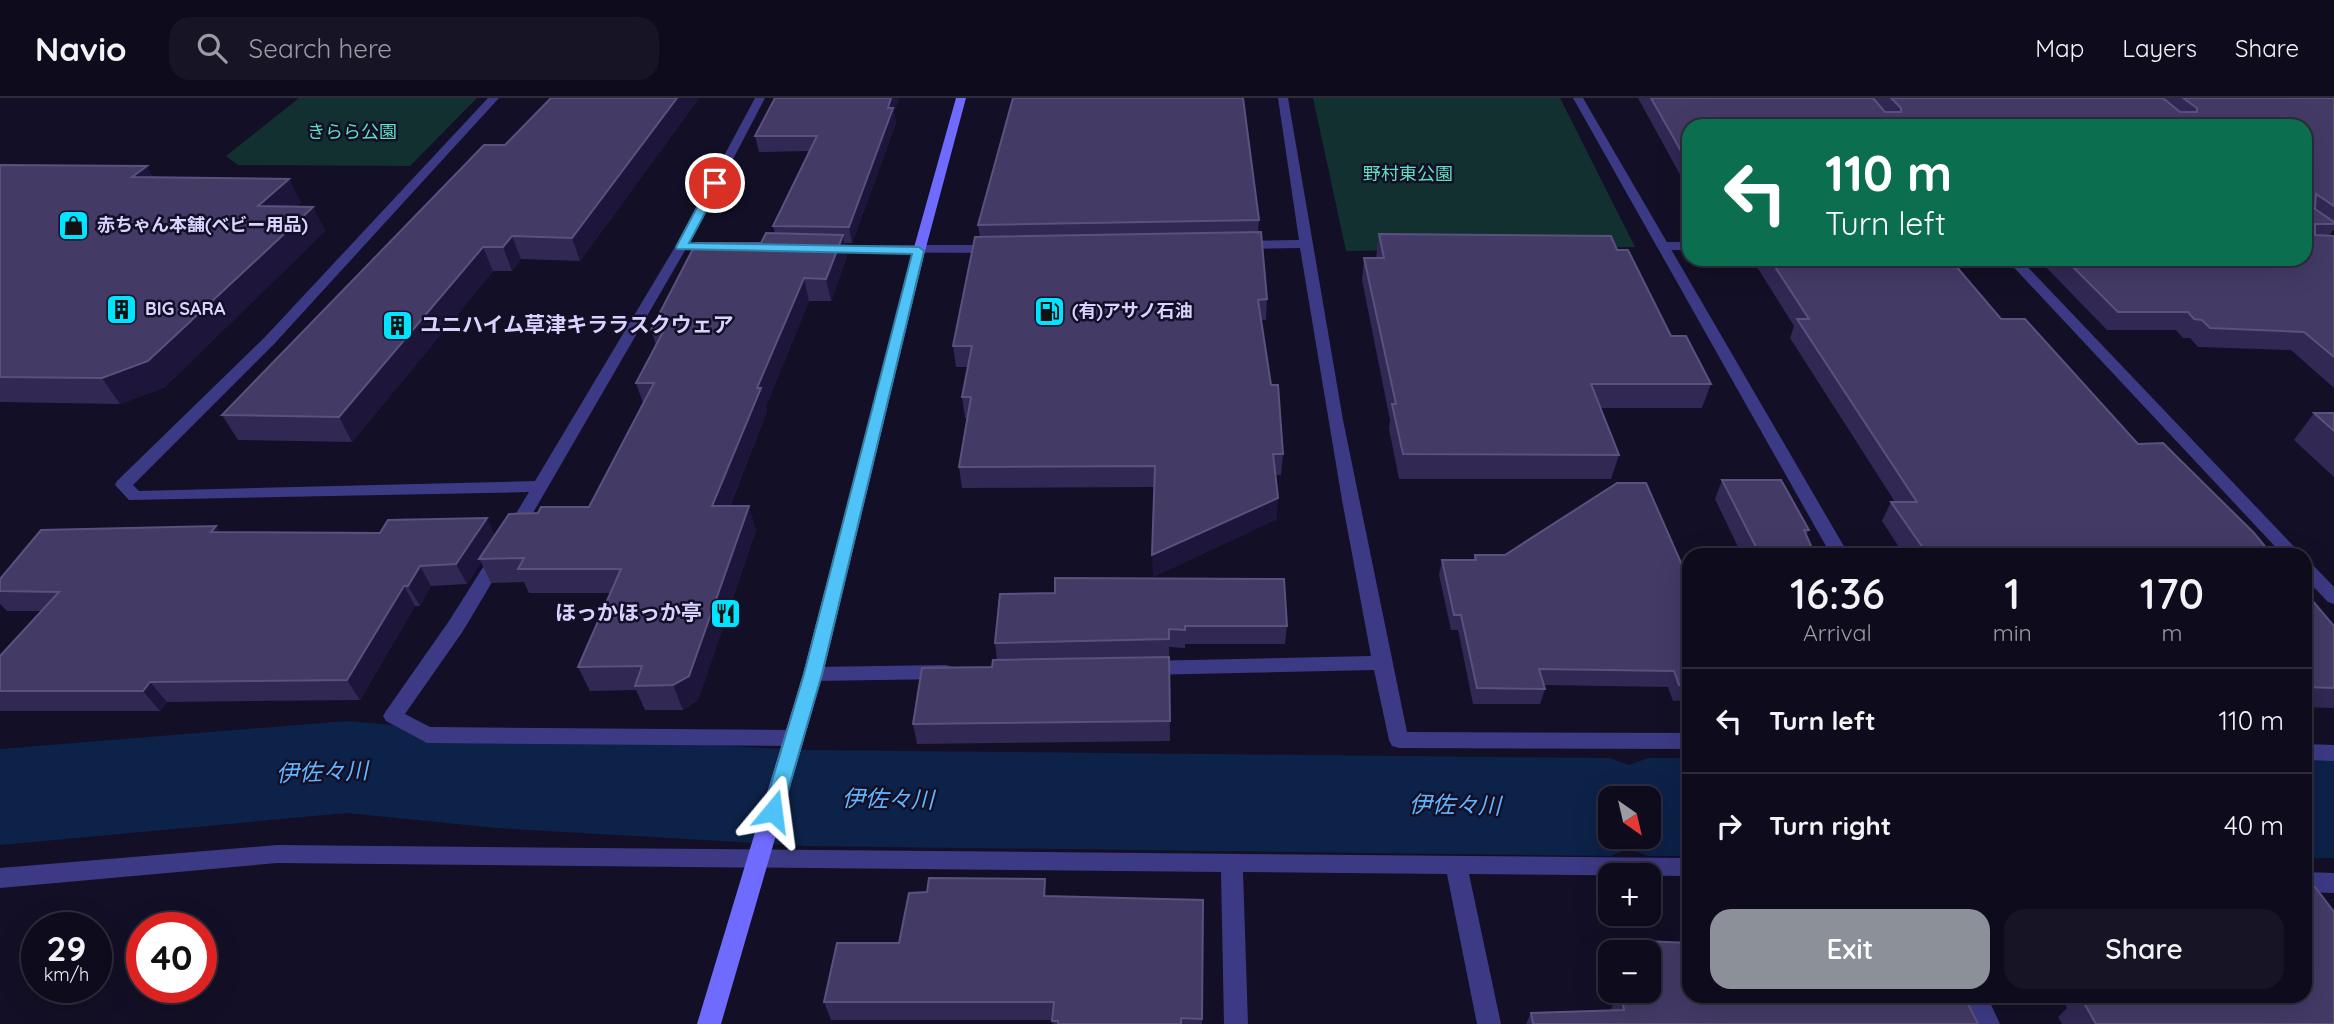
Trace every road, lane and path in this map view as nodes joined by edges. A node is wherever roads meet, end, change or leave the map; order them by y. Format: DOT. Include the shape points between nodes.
graph roads {
  1 [pos="494,98"];
  2 [pos="760,98"];
  3 [pos="961,98"];
  4 [pos="1283,98"];
  5 [pos="1578,98"];
  6 [pos="1306,244"];
  7 [pos="1223,246"];
  8 [pos="1662,246"];
  9 [pos="1682,246"];
  10 [pos="807,249"];
  11 [pos="1015,249"];
  12 [pos="919,251"];
  13 [pos="2020,266"];
  14 [pos="542,486"];
  15 [pos="1836,548"];
  16 [pos="2286,548"];
  17 [pos="2312,574"];
  18 [pos="2334,598"];
  19 [pos="1381,663"];
  20 [pos="1132,668"];
  21 [pos="965,671"];
  22 [pos="813,674"];
  23 [pos="793,738"];
  24 [pos="1682,741"];
  25 [pos="2312,752"];
  26 [pos="2334,753"];
  27 [pos="759,860"];
  28 [pos="1232,863"];
  29 [pos="1456,866"];
  30 [pos="1682,867"];
  31 [pos="0,877"];
  32 [pos="2312,882"];
  33 [pos="2334,883"];
  34 [pos="1978,1003"];
  35 [pos="709,1024"];
  36 [pos="1236,1024"];
  37 [pos="1489,1024"];
  38 [pos="1988,1024"];
  1 -- 14 [label="street" via="270,340 122,485 135,496"];
  2 -- 14 [label="street" via="688,247"];
  3 -- 12 [label="street"];
  4 -- 6 [label="street"];
  5 -- 8 [label="street"];
  6 -- 7 [label="street"];
  6 -- 19 [label="street"];
  8 -- 9 [label="street"];
  8 -- 15 [label="street"];
  10 -- 12 [label="street"];
  11 -- 12 [label="street"];
  12 -- 22 [label="street"];
  13 -- 16 [label="street"];
  14 -- 23 [label="street" via="394,716 427,735"];
  17 -- 18 [label="street"];
  19 -- 20 [label="street"];
  19 -- 24 [label="street" via="1399,740"];
  21 -- 22 [label="street"];
  22 -- 23 [label="street"];
  23 -- 27 [label="street"];
  25 -- 26 [label="street"];
  27 -- 28 [label="street"];
  27 -- 31 [label="street" via="277,854"];
  27 -- 35 [label="street"];
  28 -- 29 [label="street"];
  28 -- 36 [label="street"];
  29 -- 30 [label="street"];
  29 -- 37 [label="street"];
  32 -- 33 [label="street"];
  34 -- 38 [label="street"];
}
